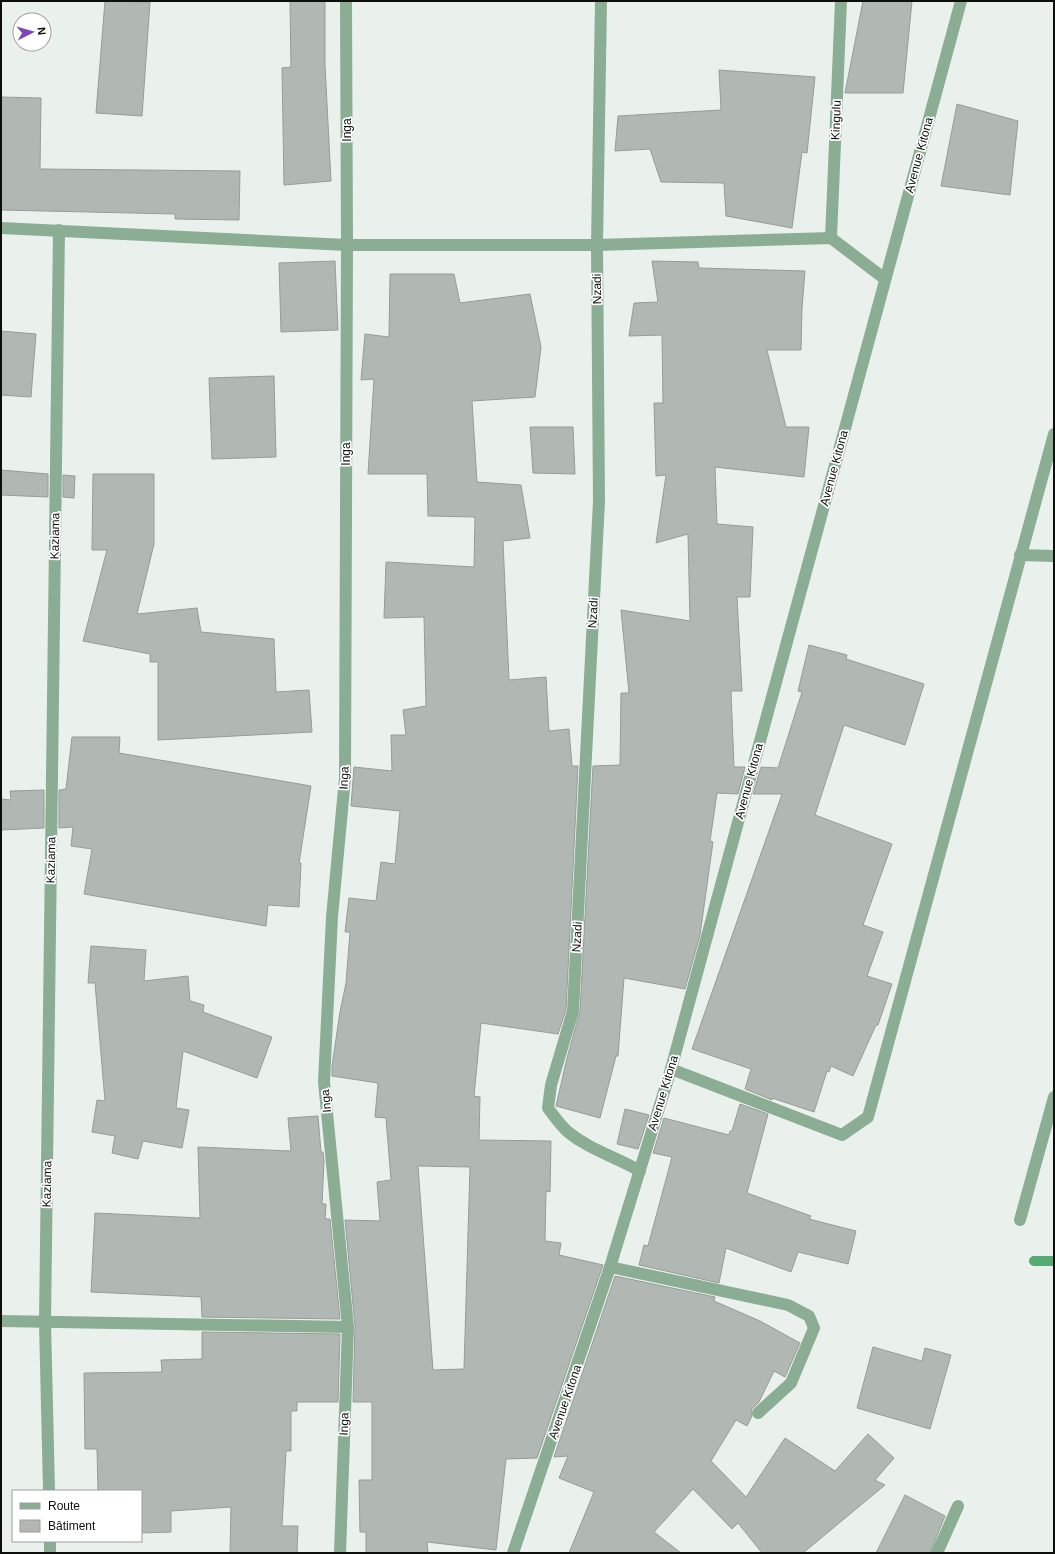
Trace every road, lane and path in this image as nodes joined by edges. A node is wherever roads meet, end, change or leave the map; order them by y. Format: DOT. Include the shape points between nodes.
graph roads {
  1 [pos="346,1"];
  2 [pos="601,1"];
  3 [pos="841,1"];
  4 [pos="961,1"];
  5 [pos="1,228"];
  6 [pos="59,230"];
  7 [pos="831,238"];
  8 [pos="347,245"];
  9 [pos="597,245"];
  10 [pos="885,279"];
  11 [pos="1054,434"];
  12 [pos="1020,555"];
  13 [pos="1054,556"];
  14 [pos="671,1069"];
  15 [pos="1054,1097"];
  16 [pos="640,1171"];
  17 [pos="1020,1220"];
  18 [pos="610,1267"];
  19 [pos="1,1321"];
  20 [pos="45,1322"];
  21 [pos="348,1328"];
  22 [pos="758,1413"];
  23 [pos="48,1490"];
  24 [pos="958,1506"];
  25 [pos="50,1542"];
  26 [pos="50,1553"];
  27 [pos="340,1553"];
  28 [pos="513,1553"];
  29 [pos="937,1553"];
  1 -- 8 [label="street, Inga"];
  2 -- 9 [label="street, Nzadi"];
  3 -- 7 [label="street, Kingulu"];
  4 -- 10 [label="street, Avenue Kitona"];
  5 -- 6 [label="street"];
  6 -- 8 [label="street"];
  6 -- 20 [label="street, Kaziama"];
  7 -- 9 [label="street"];
  7 -- 10 [label="street"];
  8 -- 9 [label="street"];
  8 -- 21 [label="street, Inga" via="345,778 332,924 324,1082"];
  9 -- 16 [label="street, Nzadi" via="599,501 573,1011 551,1085 548,1108 567,1131 586,1145 620,1159"];
  10 -- 14 [label="street, Avenue Kitona"];
  11 -- 12 [label="street"];
  12 -- 13 [label="street"];
  12 -- 14 [label="street" via="868,1117 842,1135"];
  14 -- 16 [label="street, Avenue Kitona"];
  15 -- 17 [label="street"];
  16 -- 18 [label="street, Avenue Kitona"];
  18 -- 22 [label="street" via="788,1305 809,1316 814,1328 791,1383"];
  18 -- 28 [label="street, Avenue Kitona"];
  19 -- 20 [label="street"];
  20 -- 21 [label="street"];
  20 -- 23 [label="street, Kaziama"];
  21 -- 27 [label="street, Inga"];
  24 -- 29 [label="street"];
  25 -- 26 [label="street"];
}
